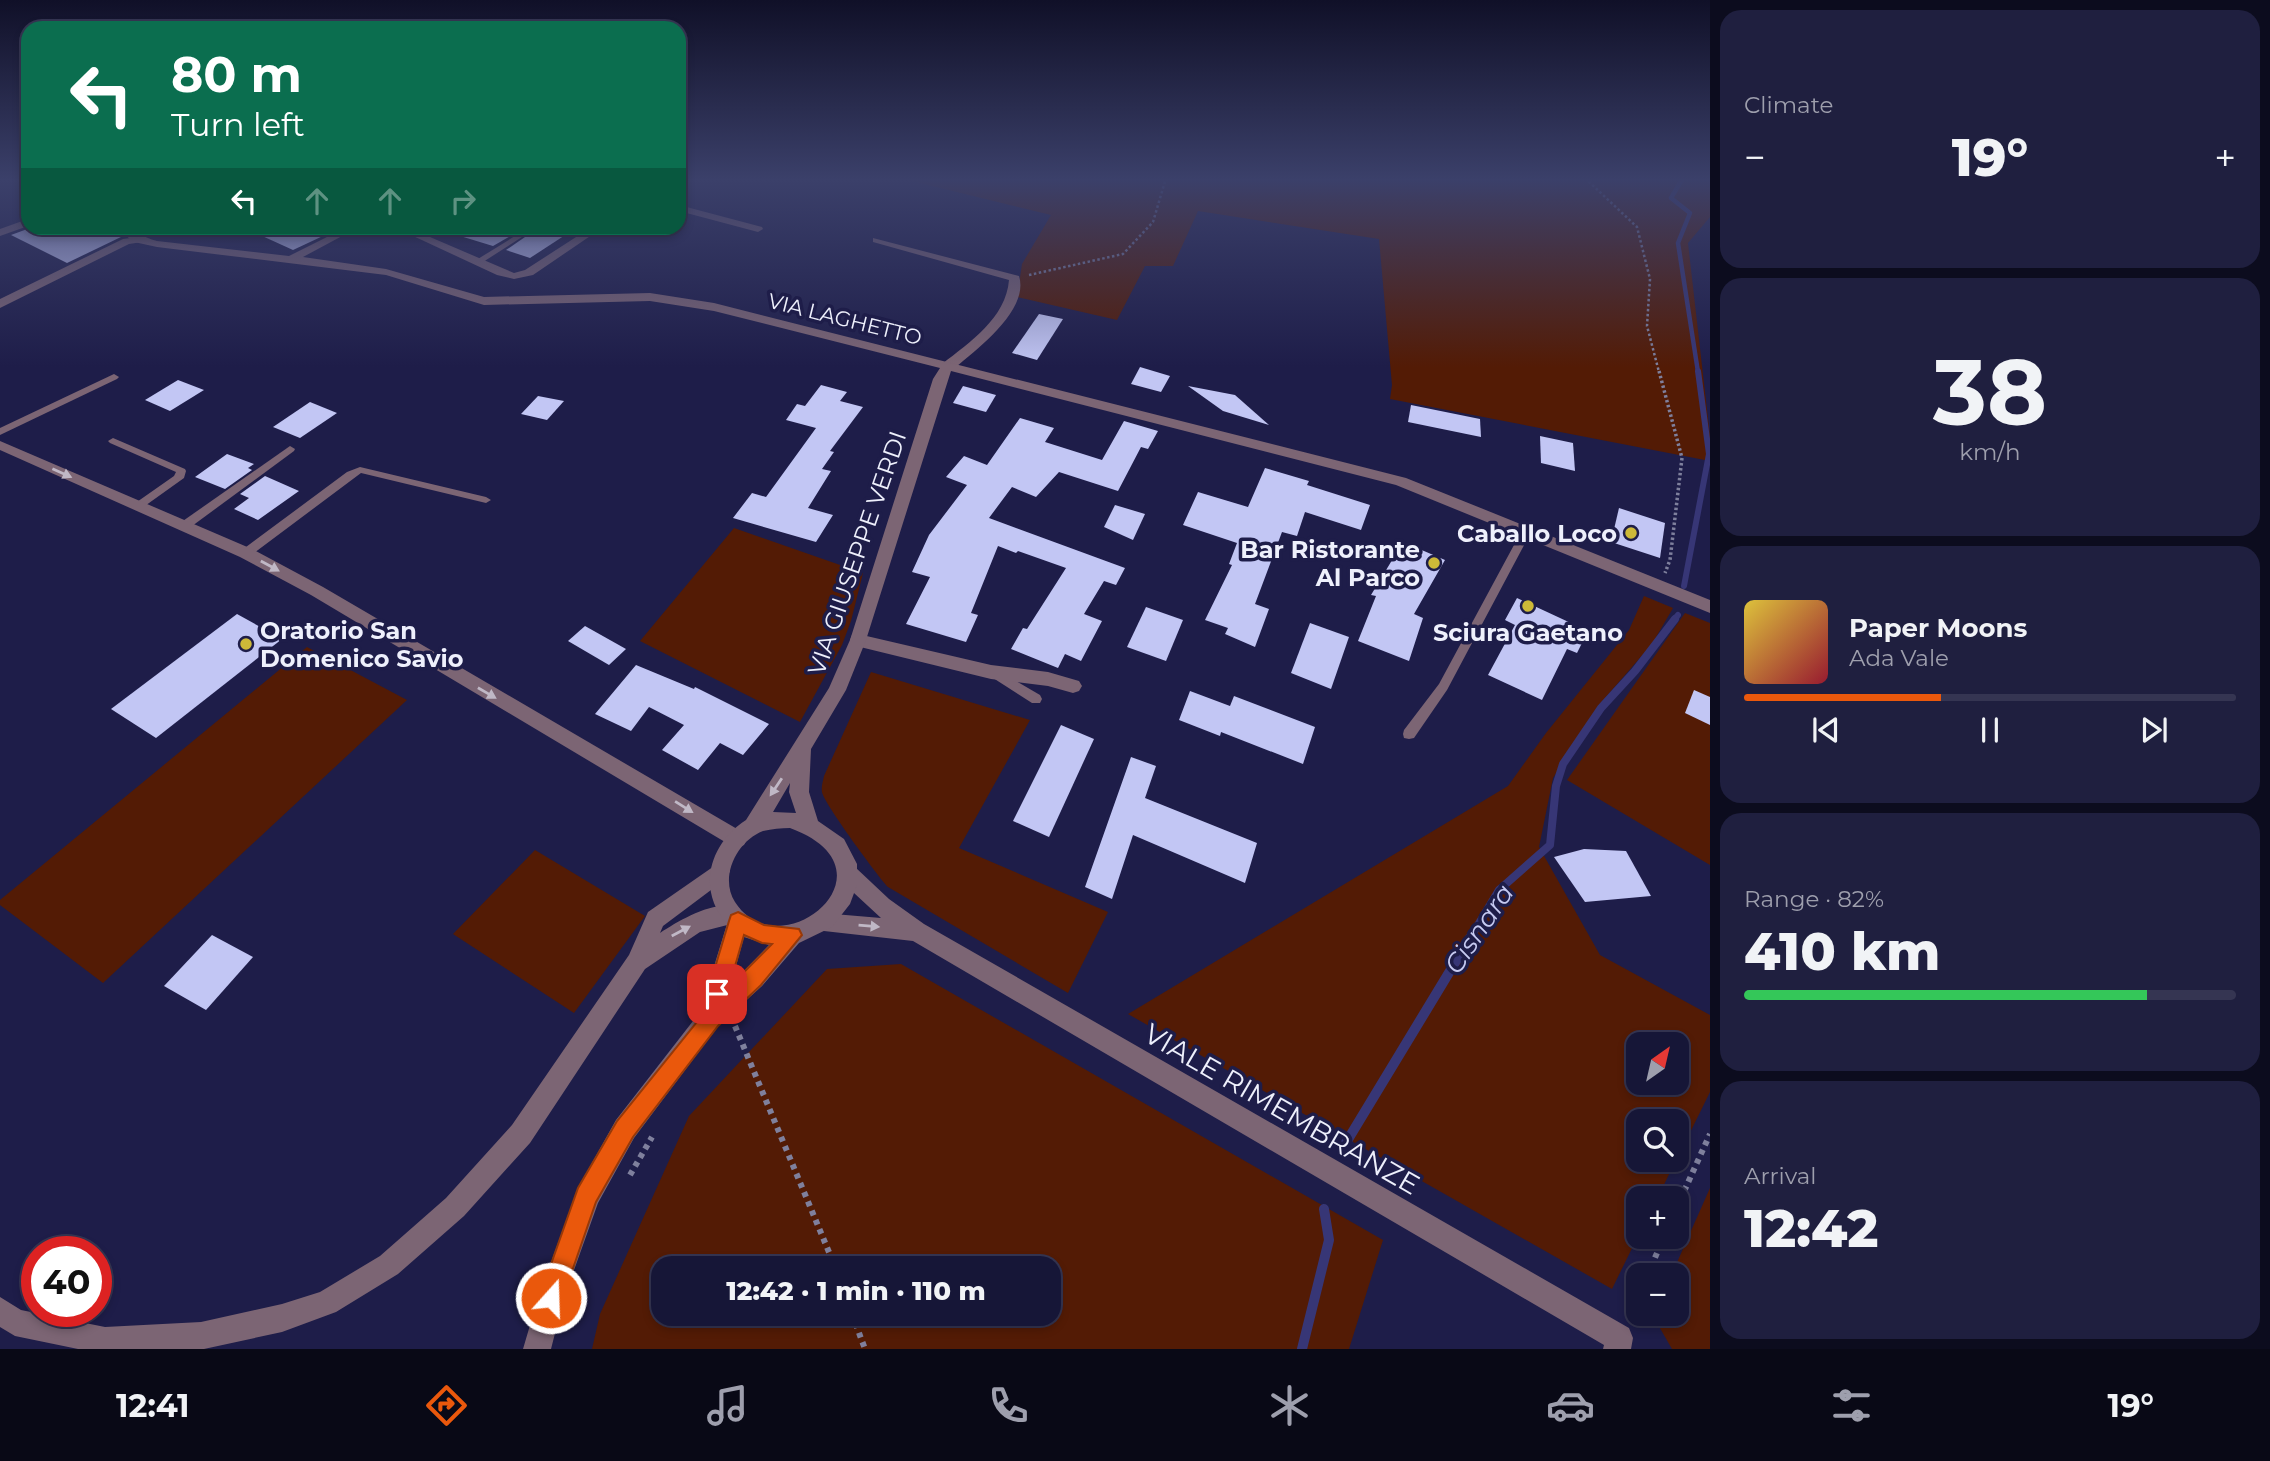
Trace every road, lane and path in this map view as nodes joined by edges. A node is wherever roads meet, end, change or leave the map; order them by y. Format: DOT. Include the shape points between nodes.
graph roads {
  1 [pos="135,241"];
  2 [pos="143,241"];
  3 [pos="327,241"];
  4 [pos="430,241"];
  5 [pos="511,241"];
  6 [pos="576,241"];
  7 [pos="880,241"];
  8 [pos="1135,241"];
  9 [pos="1640,241"];
  10 [pos="293,258"];
  11 [pos="477,262"];
  12 [pos="1014,278"];
  13 [pos="0,304"];
  14 [pos="947,367"];
  15 [pos="114,377"];
  16 [pos="0,432"];
  17 [pos="114,441"];
  18 [pos="0,445"];
  19 [pos="290,449"];
  20 [pos="486,500"];
  21 [pos="138,506"];
  22 [pos="184,526"];
  23 [pos="1526,532"];
  24 [pos="246,553"];
  25 [pos="1659,586"];
  26 [pos="1710,607"];
  27 [pos="858,640"];
  28 [pos="991,671"];
  29 [pos="1073,686"];
  30 [pos="1035,699"];
  31 [pos="1409,734"];
  32 [pos="802,750"];
  33 [pos="809,823"];
  34 [pos="745,833"];
  35 [pos="720,872"];
  36 [pos="848,874"];
  37 [pos="735,918"];
  38 [pos="822,923"];
  39 [pos="916,931"];
  40 [pos="792,935"];
  41 [pos="638,962"];
  42 [pos="742,1018"];
  43 [pos="736,1027"];
  44 [pos="719,1028"];
  45 [pos="656,1132"];
  46 [pos="1710,1133"];
  47 [pos="628,1178"];
  48 [pos="1686,1186"];
  49 [pos="831,1256"];
  50 [pos="0,1310"];
  51 [pos="856,1326"];
  52 [pos="1618,1344"];
  53 [pos="537,1349"];
  54 [pos="865,1349"];
  1 -- 13 [label="street"];
  2 -- 10 [label="street, VIA LAGHETTO"];
  3 -- 10 [label="street"];
  4 -- 11 [label="street"];
  5 -- 11 [label="lane"];
  6 -- 11 [label="street" via="522,275 501,273"];
  7 -- 12 [label="street"];
  8 -- 12 [label="path" via="1123,254"];
  9 -- 25 [label="path" via="1650,279 1647,326 1682,458 1670,560"];
  10 -- 14 [label="street, VIA LAGHETTO" via="396,275 484,301 650,297 714,307"];
  12 -- 14 [label="street" via="1011,303 982,338"];
  14 -- 23 [label="street, VIA LAGHETTO" via="1401,481"];
  14 -- 27 [label="street, VIA GIUSEPPE VERDI"];
  15 -- 16 [label="lane"];
  17 -- 21 [label="lane" via="181,471 179,478"];
  18 -- 21 [label="street, one-way"];
  19 -- 22 [label="lane"];
  20 -- 24 [label="lane" via="360,470"];
  21 -- 22 [label="street"];
  22 -- 24 [label="street"];
  23 -- 25 [label="street, VIA LAGHETTO"];
  23 -- 31 [label="lane" via="1443,687"];
  24 -- 34 [label="street, one-way"];
  25 -- 26 [label="street, VIA LAGHETTO"];
  27 -- 28 [label="street"];
  27 -- 32 [label="street, VIA GIUSEPPE VERDI" via="837,690"];
  28 -- 29 [label="street"];
  28 -- 30 [label="lane"];
  32 -- 33 [label="street, VIA GIUSEPPE VERDI" via="799,792"];
  32 -- 34 [label="street, VIA GIUSEPPE VERDI, one-way"];
  33 -- 34 [label="street" via="771,820"];
  33 -- 36 [label="street" via="837,842"];
  34 -- 35 [label="street" via="723,859"];
  35 -- 37 [label="street" via="721,894"];
  35 -- 41 [label="street" via="655,919"];
  36 -- 38 [label="street" via="836,909"];
  36 -- 39 [label="street, VIALE RIMEMBRANZE"];
  37 -- 40 [label="street" via="762,934"];
  41 -- 37 [label="street, one-way" via="678,932 718,916"];
  37 -- 44 [label="street"];
  38 -- 39 [label="street, VIALE RIMEMBRANZE, one-way"];
  38 -- 40 [label="street"];
  39 -- 52 [label="street, VIALE RIMEMBRANZE"];
  40 -- 44 [label="street"];
  41 -- 50 [label="street" via="521,1134 456,1207 389,1265 327,1303 201,1336 105,1341 15,1322"];
  42 -- 43 [label="path"];
  43 -- 44 [label="path"];
  43 -- 49 [label="path"];
  44 -- 53 [label="street" via="625,1129 587,1196"];
  45 -- 47 [label="path"];
  46 -- 48 [label="path"];
  51 -- 54 [label="path"];
}
